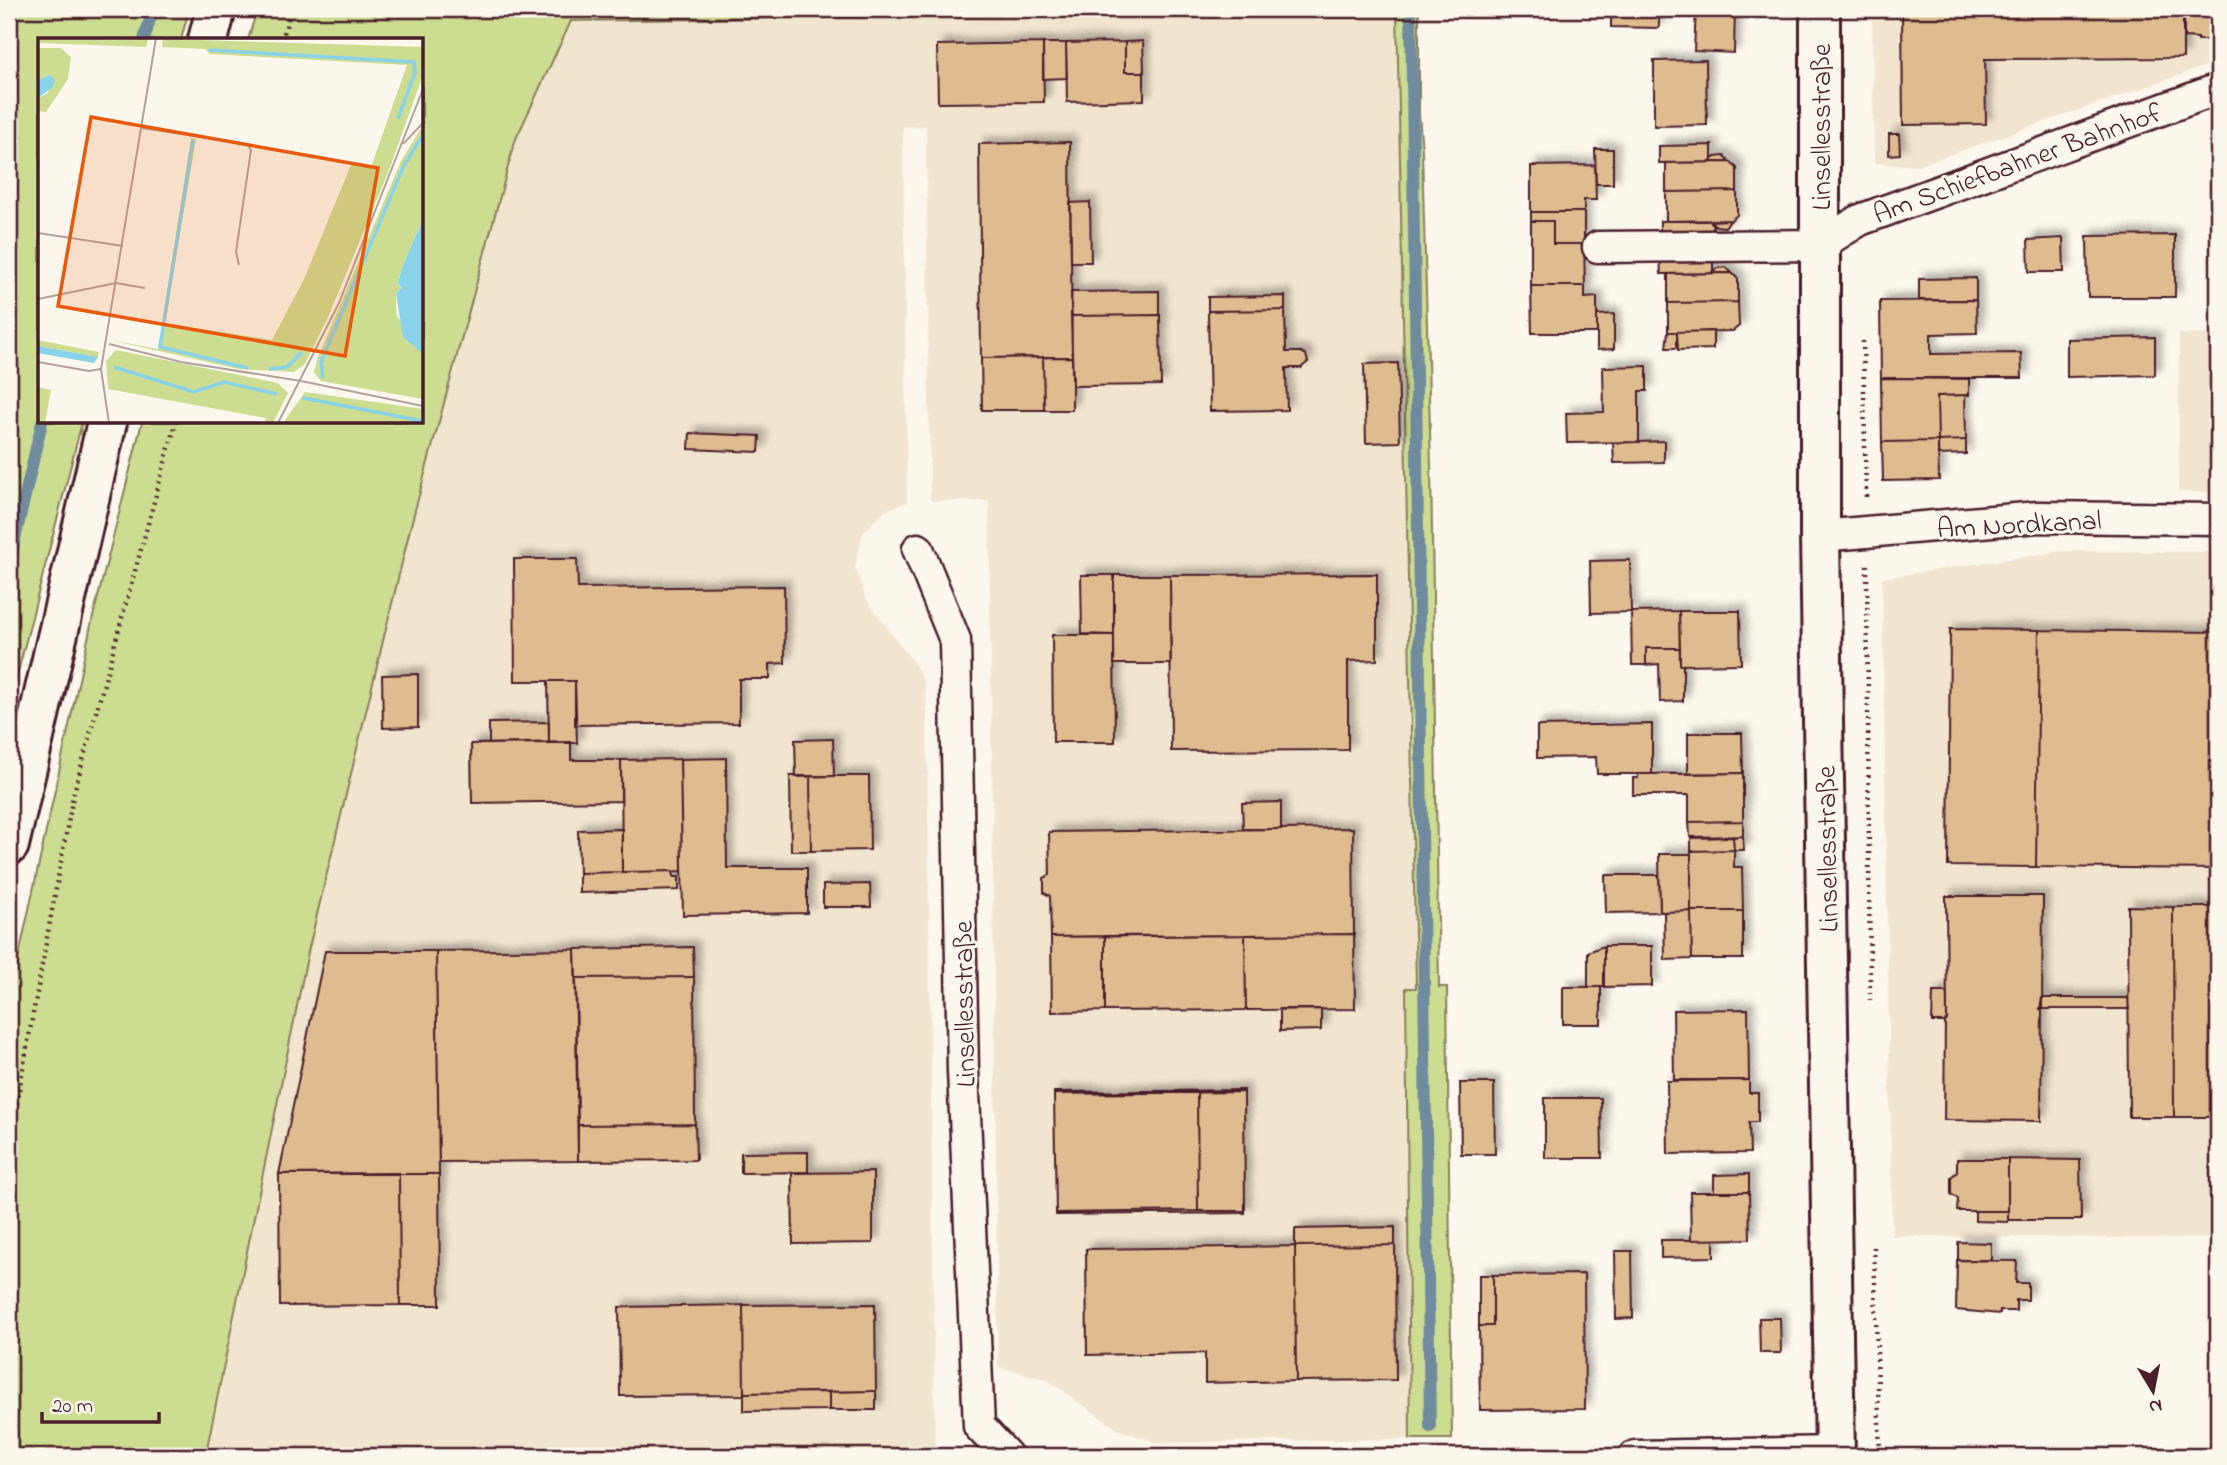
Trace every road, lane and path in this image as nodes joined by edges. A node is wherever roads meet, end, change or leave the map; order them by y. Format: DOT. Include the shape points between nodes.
graph roads {
  1 [pos="216,9"];
  2 [pos="291,9"];
  3 [pos="1820,9"];
  4 [pos="209,38"];
  5 [pos="283,38"];
  6 [pos="2218,89"];
  7 [pos="1820,245"];
  8 [pos="1598,247"];
  9 [pos="1863,329"];
  10 [pos="107,424"];
  11 [pos="175,424"];
  12 [pos="2218,519"];
  13 [pos="1867,533"];
  14 [pos="1820,536"];
  15 [pos="918,549"];
  16 [pos="9,845"];
  17 [pos="1870,1004"];
  18 [pos="9,1145"];
  19 [pos="1874,1237"];
  20 [pos="1835,1454"];
  21 [pos="1007,1456"];
  22 [pos="1635,1456"];
  23 [pos="1880,1456"];
  1 -- 4 [label="street"];
  2 -- 5 [label="path"];
  3 -- 7 [label="street, Linsellesstraße"];
  6 -- 7 [label="street, Am Schiefbahner Bahnhof" via="1860,220"];
  7 -- 8 [label="street, Linsellesstraße"];
  7 -- 14 [label="street, Linsellesstraße"];
  9 -- 13 [label="path"];
  10 -- 16 [label="street"];
  11 -- 18 [label="path" via="73,796"];
  12 -- 13 [label="street, Am Nordkanal" via="2038,517"];
  13 -- 14 [label="street, Am Nordkanal"];
  13 -- 17 [label="path"];
  14 -- 20 [label="street, Linsellesstraße"];
  15 -- 21 [label="street, Linsellesstraße" via="955,640 962,1071 979,1426"];
  19 -- 23 [label="path"];
  20 -- 22 [label="street, Linsellesstraße"];
}
